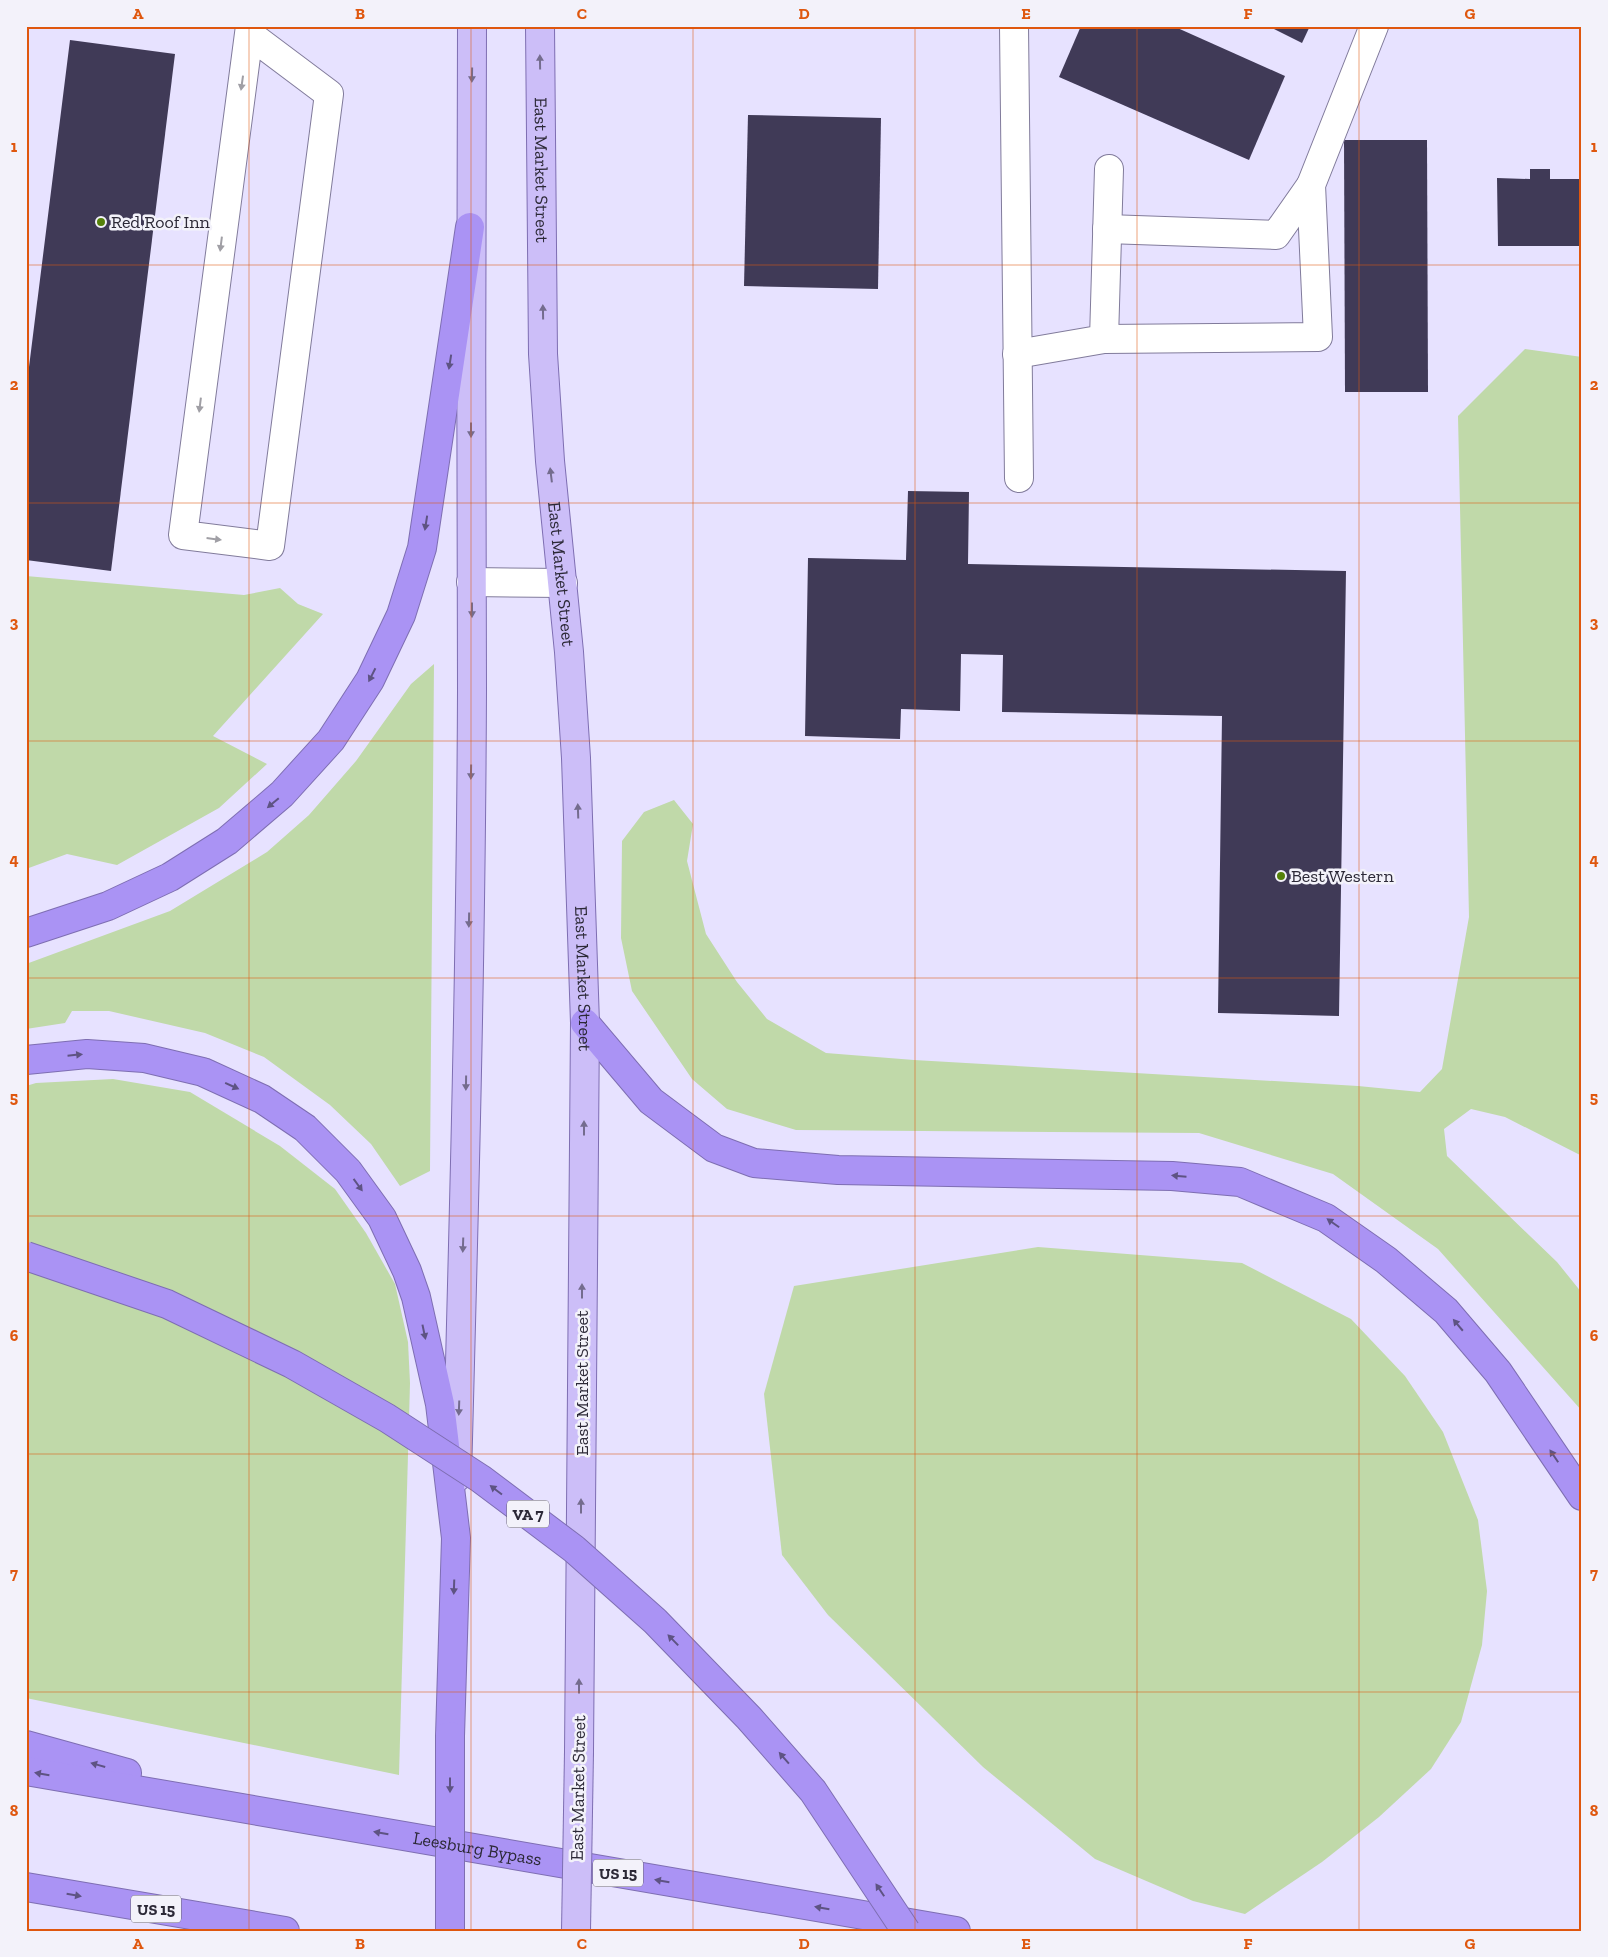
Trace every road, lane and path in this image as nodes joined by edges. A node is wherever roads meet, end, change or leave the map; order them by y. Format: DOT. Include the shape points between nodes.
graph roads {
  1 [pos="472,26"];
  2 [pos="540,26"];
  3 [pos="1014,26"];
  4 [pos="1374,26"];
  5 [pos="250,30"];
  6 [pos="1109,168"];
  7 [pos="1311,184"];
  8 [pos="470,227"];
  9 [pos="1108,229"];
  10 [pos="1104,339"];
  11 [pos="1017,354"];
  12 [pos="1019,478"];
  13 [pos="472,582"];
  14 [pos="563,583"];
  15 [pos="26,933"];
  16 [pos="585,1023"];
  17 [pos="26,1060"];
  18 [pos="26,1256"];
  19 [pos="1582,1496"];
  20 [pos="456,1538"];
  21 [pos="26,1745"];
  22 [pos="26,1771"];
  23 [pos="280,1816"];
  24 [pos="26,1886"];
  25 [pos="285,1931"];
  26 [pos="450,1931"];
  27 [pos="576,1931"];
  28 [pos="906,1931"];
  29 [pos="956,1931"];
  1 -- 8 [label="main road, one-way"];
  14 -- 2 [label="main road, East Market Street, one-way" via="543,354"];
  3 -- 11 [label="street"];
  4 -- 7 [label="street"];
  5 -- 5 [label="street, one-way" via="183,535 270,546 329,94"];
  6 -- 9 [label="street"];
  7 -- 9 [label="street" via="1276,236"];
  7 -- 10 [label="street" via="1318,337"];
  8 -- 13 [label="main road, one-way"];
  8 -- 15 [label="highway, one-way" via="422,548 401,615 370,680 325,746 282,794 227,841 170,877 108,906"];
  9 -- 10 [label="street"];
  10 -- 11 [label="street"];
  11 -- 12 [label="street"];
  13 -- 14 [label="street"];
  13 -- 20 [label="main road, one-way"];
  16 -- 14 [label="main road, East Market Street, one-way" via="576,758"];
  19 -- 16 [label="highway, one-way" via="1498,1372 1446,1311 1386,1260 1326,1218 1240,1182 1172,1176 838,1170 754,1163 714,1148 651,1101"];
  27 -- 16 [label="main road, East Market Street, one-way, bridge"];
  17 -- 20 [label="highway, one-way" via="87,1054 144,1058 203,1072 262,1099 305,1128 348,1171 382,1218 416,1297 440,1404"];
  28 -- 18 [label="highway, VA 7, one-way, bridge" via="806,1783 655,1620 574,1549 474,1474 387,1418 292,1364 167,1304"];
  20 -- 26 [label="highway, one-way, bridge" via="450,1736"];
  23 -- 21 [label="highway, one-way"];
  23 -- 22 [label="highway, Leesburg Bypass / US 15, one-way"];
  29 -- 23 [label="highway, Leesburg Bypass / US 15, one-way"];
  24 -- 25 [label="highway, US 15, one-way"];
}
